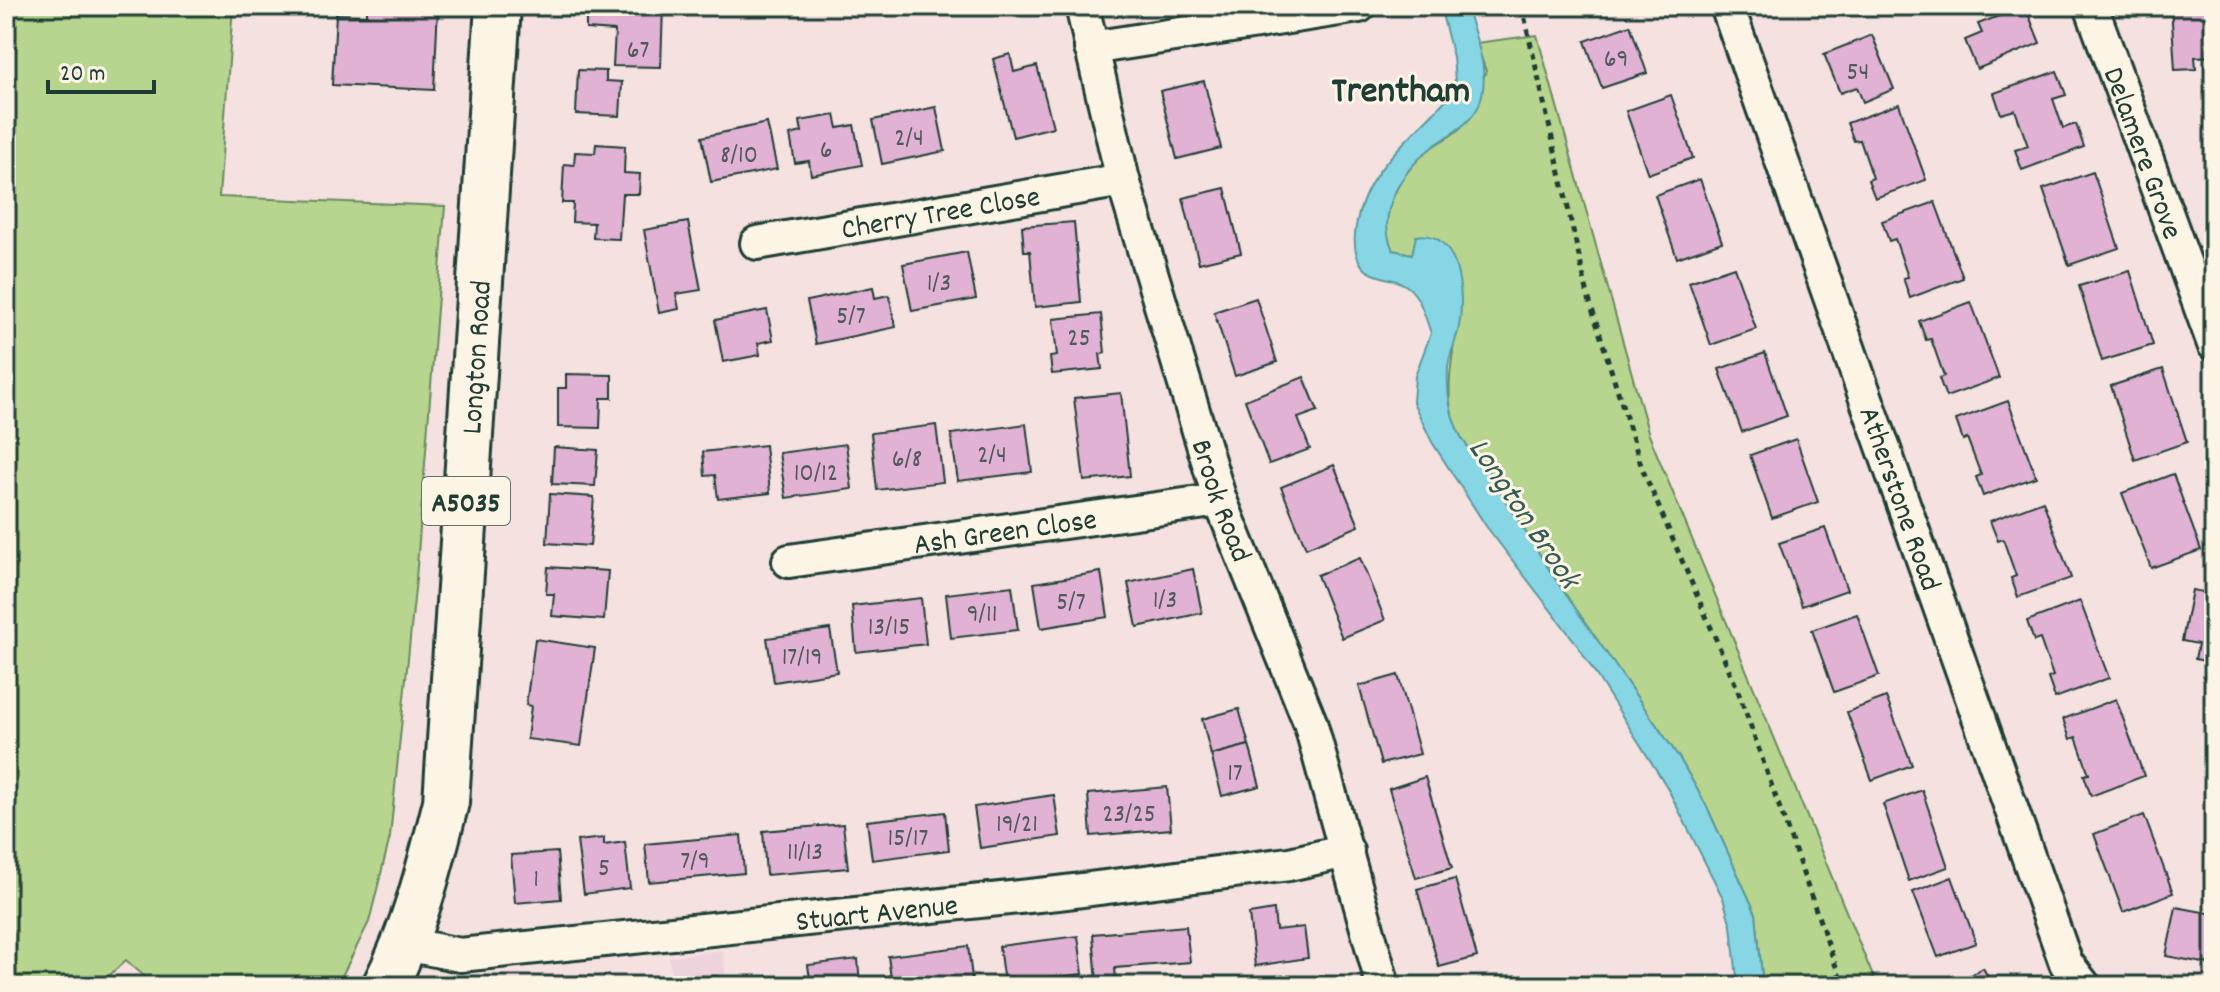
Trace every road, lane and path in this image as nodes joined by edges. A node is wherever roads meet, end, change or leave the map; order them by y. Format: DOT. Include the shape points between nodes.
graph roads {
  1 [pos="498,6"];
  2 [pos="1082,6"];
  3 [pos="1359,6"];
  4 [pos="1522,6"];
  5 [pos="1727,6"];
  6 [pos="2091,6"];
  7 [pos="1091,48"];
  8 [pos="1123,180"];
  9 [pos="757,243"];
  10 [pos="2214,344"];
  11 [pos="1220,500"];
  12 [pos="789,561"];
  13 [pos="1347,851"];
  14 [pos="406,944"];
  15 [pos="385,986"];
  16 [pos="1383,986"];
  17 [pos="1843,986"];
  18 [pos="2084,986"];
  1 -- 14 [label="main road, Longton Road / A5035" via="446,802"];
  2 -- 7 [label="street, Brook Road"];
  3 -- 7 [label="street"];
  4 -- 17 [label="path" via="1588,296 1642,468 1737,688"];
  5 -- 18 [label="street, Atherstone Road" via="2066,963"];
  6 -- 10 [label="street, Delamere Grove"];
  7 -- 8 [label="street, Brook Road"];
  8 -- 9 [label="street, Cherry Tree Close"];
  8 -- 11 [label="street, Brook Road"];
  11 -- 12 [label="street, Ash Green Close"];
  11 -- 13 [label="street, Brook Road" via="1310,722"];
  13 -- 14 [label="street, Stuart Avenue" via="1289,864 1058,893 460,955"];
  13 -- 16 [label="street, Brook Road"];
  14 -- 15 [label="main road, Longton Road / A5035"];
}
